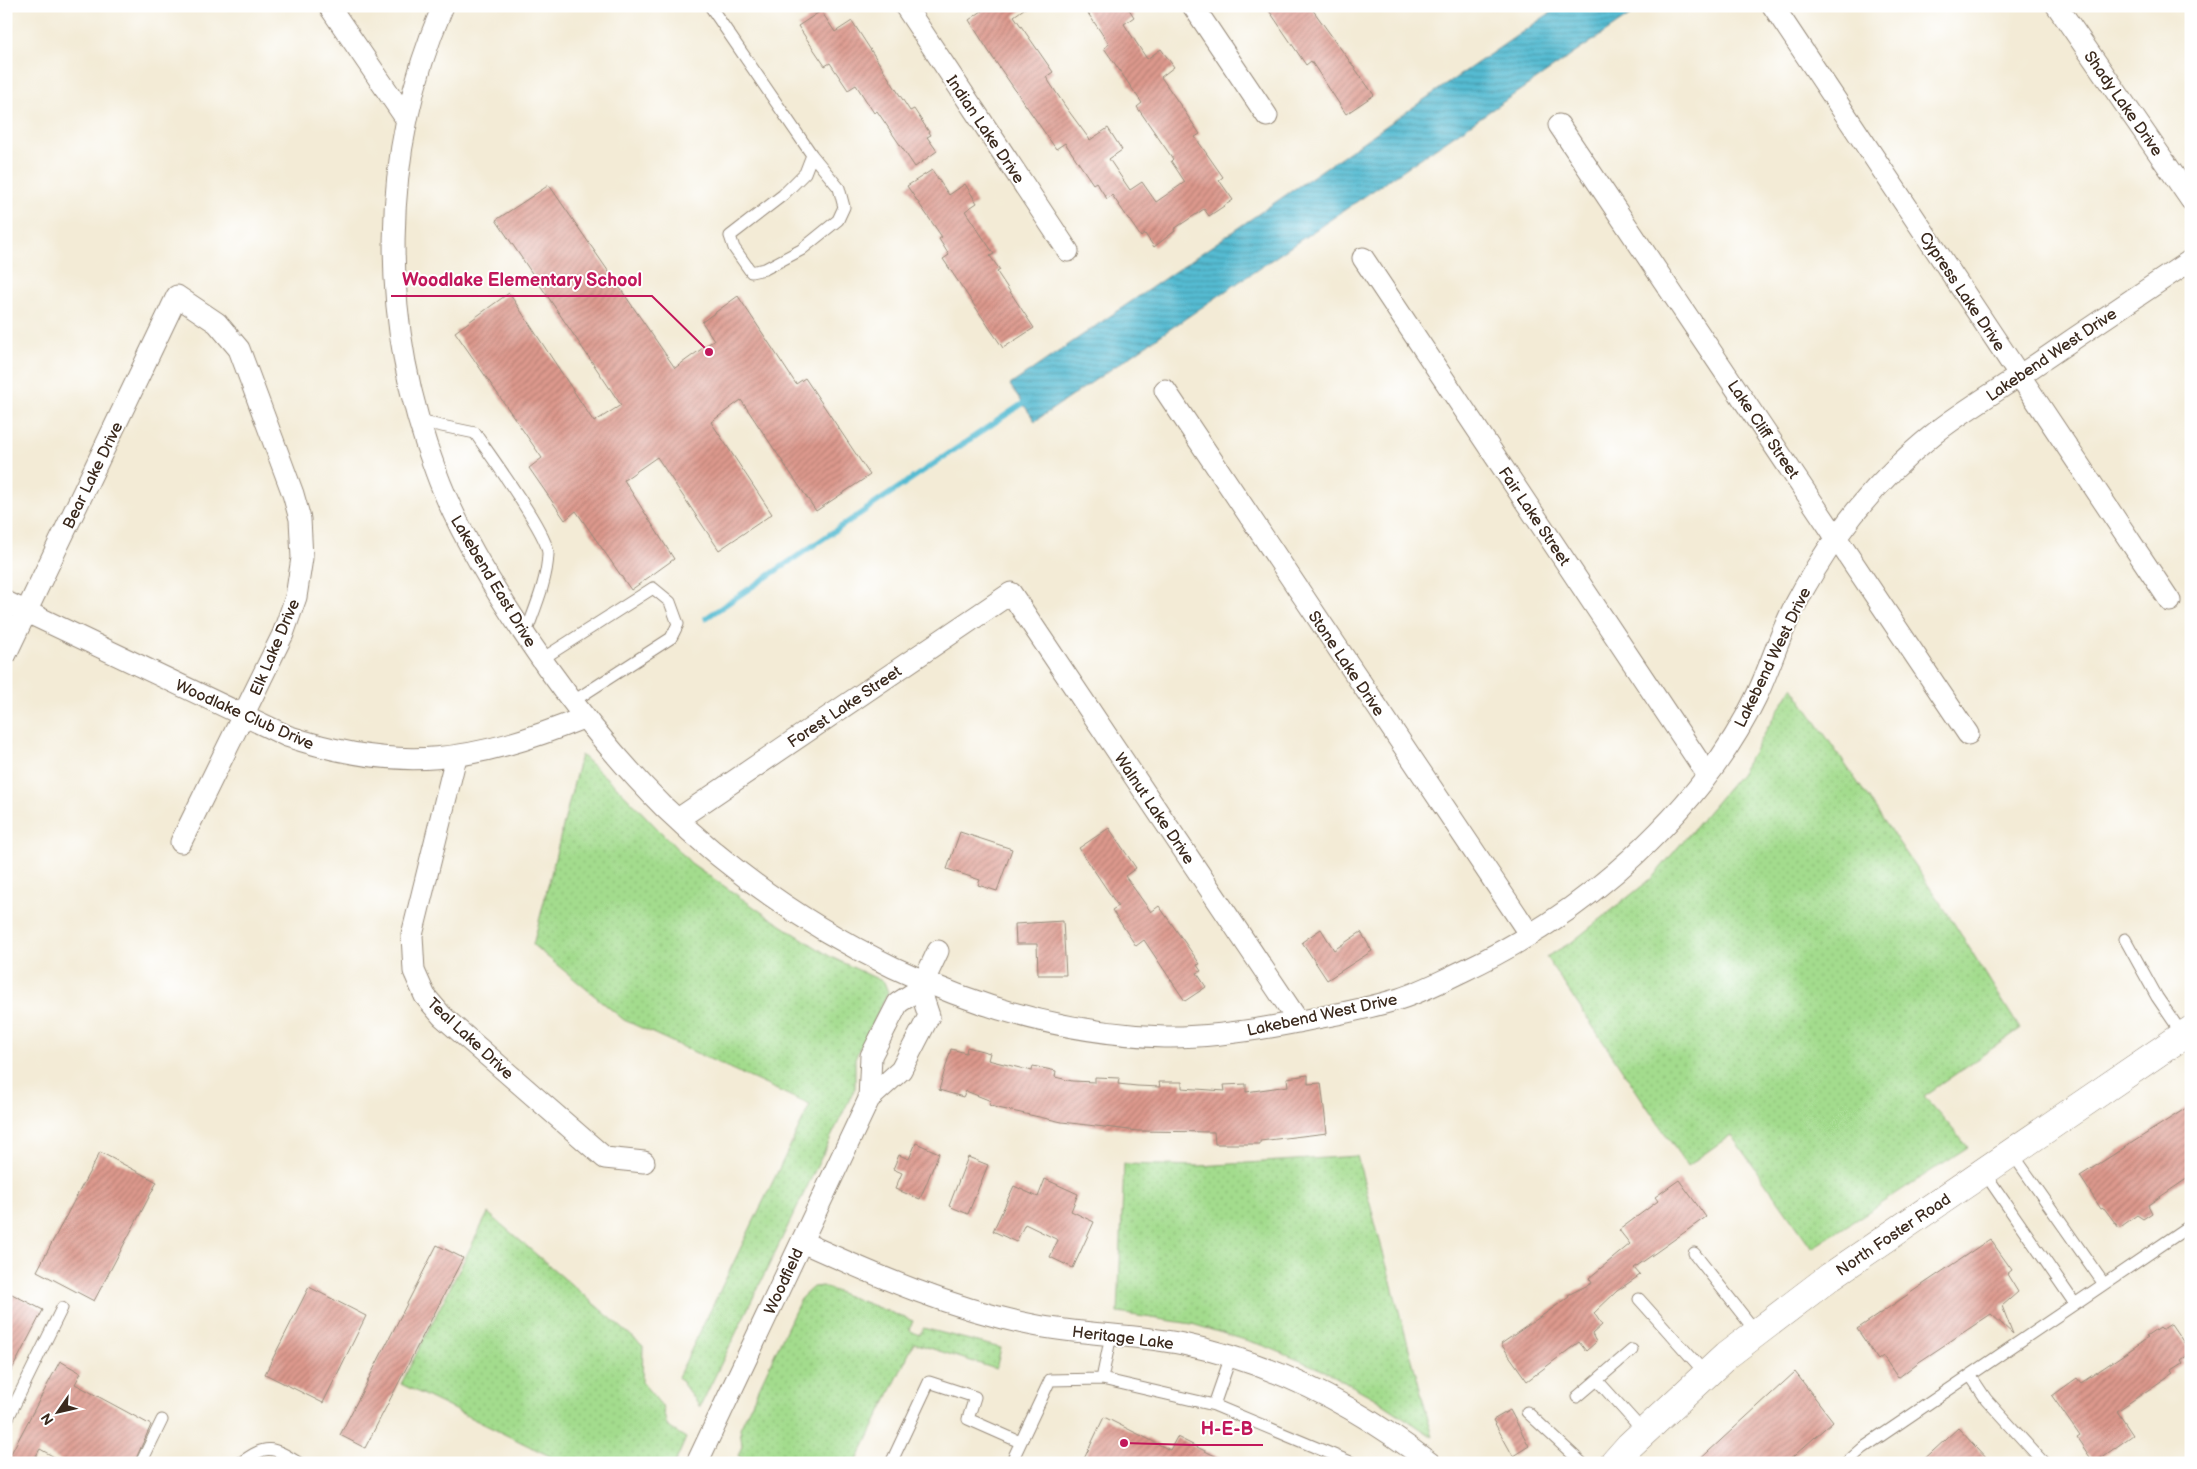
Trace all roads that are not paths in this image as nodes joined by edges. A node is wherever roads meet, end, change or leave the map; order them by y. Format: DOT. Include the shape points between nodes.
graph roads {
  1 [pos="329,6"];
  2 [pos="443,6"];
  3 [pos="710,6"];
  4 [pos="905,6"];
  5 [pos="1193,6"];
  6 [pos="1773,6"];
  7 [pos="2057,6"];
  8 [pos="1267,116"];
  9 [pos="406,120"];
  10 [pos="1559,125"];
  11 [pos="812,155"];
  12 [pos="2191,200"];
  13 [pos="1068,251"];
  14 [pos="1363,258"];
  15 [pos="2191,260"];
  16 [pos="177,296"];
  17 [pos="2020,375"];
  18 [pos="1165,390"];
  19 [pos="418,421"];
  20 [pos="1837,537"];
  21 [pos="1010,593"];
  22 [pos="2170,601"];
  23 [pos="6,602"];
  24 [pos="26,612"];
  25 [pos="525,636"];
  26 [pos="6,654"];
  27 [pos="542,660"];
  28 [pos="578,710"];
  29 [pos="244,715"];
  30 [pos="1968,734"];
  31 [pos="456,757"];
  32 [pos="1707,774"];
  33 [pos="678,819"];
  34 [pos="181,842"];
  35 [pos="1530,935"];
  36 [pos="2125,939"];
  37 [pos="938,951"];
  38 [pos="922,985"];
  39 [pos="1299,1022"];
  40 [pos="2187,1032"];
  41 [pos="869,1100"];
  42 [pos="2012,1153"];
  43 [pos="644,1162"];
  44 [pos="1984,1172"];
  45 [pos="2191,1225"];
  46 [pos="802,1242"];
  47 [pos="1694,1253"];
  48 [pos="2104,1284"];
  49 [pos="1638,1299"];
  50 [pos="2075,1304"];
  51 [pos="62,1308"];
  52 [pos="1757,1333"];
  53 [pos="1111,1335"];
  54 [pos="1632,1350"];
  55 [pos="1231,1356"];
  56 [pos="1706,1374"];
  57 [pos="1970,1375"];
  58 [pos="1102,1379"];
  59 [pos="1597,1380"];
  60 [pos="1577,1396"];
  61 [pos="1214,1405"];
  62 [pos="1527,1412"];
  63 [pos="162,1420"];
  64 [pos="6,1422"];
  65 [pos="1644,1432"];
  66 [pos="1020,1442"];
  67 [pos="700,1462"];
  68 [pos="141,1463"];
  69 [pos="240,1463"];
  70 [pos="299,1463"];
  71 [pos="891,1463"];
  72 [pos="1011,1463"];
  73 [pos="1353,1463"];
  74 [pos="1430,1463"];
  75 [pos="1582,1463"];
  76 [pos="1614,1463"];
  77 [pos="1846,1463"];
  78 [pos="2044,1463"];
  1 -- 9 [label="street"];
  2 -- 9 [label="street, Lakebend East Drive" via="430,35"];
  3 -- 11 [label="lane"];
  4 -- 13 [label="street, Indian Lake Drive"];
  5 -- 8 [label="street"];
  6 -- 17 [label="street, Cypress Lake Drive"];
  7 -- 12 [label="street, Shady Lake Drive"];
  9 -- 19 [label="street, Lakebend East Drive" via="393,223 394,288 402,352"];
  10 -- 20 [label="street, Lake Cliff Street"];
  11 -- 11 [label="lane" via="805,173 783,195 730,236 734,248 751,272 765,269 801,250 838,220 844,207 838,188"];
  14 -- 32 [label="street, Fair Lake Street"];
  15 -- 17 [label="street, Lakebend West Drive"];
  16 -- 24 [label="street, Bear Lake Drive"];
  16 -- 29 [label="street, Elk Lake Drive" via="217,323 238,349 300,519 302,558 296,597 283,634"];
  17 -- 20 [label="street, Lakebend West Drive" via="1939,430 1899,465 1862,504"];
  17 -- 22 [label="street, Cypress Lake Drive"];
  18 -- 35 [label="street, Stone Lake Drive"];
  19 -- 25 [label="street, Lakebend East Drive" via="437,477 465,536"];
  19 -- 25 [label="lane" via="475,433 542,533 548,552 546,573"];
  20 -- 30 [label="street, Lake Cliff Street"];
  20 -- 32 [label="street, Lakebend West Drive" via="1796,604 1755,700"];
  21 -- 33 [label="street, Forest Lake Street"];
  21 -- 39 [label="street, Walnut Lake Drive"];
  23 -- 24 [label="street, Woodlake Club Drive"];
  24 -- 26 [label="street, Bear Lake Drive"];
  24 -- 29 [label="street, Woodlake Club Drive"];
  25 -- 27 [label="street, Lakebend East Drive"];
  27 -- 28 [label="street, Lakebend East Drive"];
  27 -- 28 [label="lane" via="653,588 670,602 678,624 671,638"];
  28 -- 31 [label="street, Woodlake Club Drive" via="544,734"];
  28 -- 33 [label="street, Lakebend East Drive"];
  29 -- 31 [label="street, Woodlake Club Drive" via="287,736 355,755 391,759"];
  29 -- 34 [label="street, Elk Lake Drive"];
  31 -- 43 [label="street, Teal Lake Drive" via="412,935 414,971 425,996 442,1016 606,1158"];
  32 -- 35 [label="street, Lakebend West Drive" via="1666,824 1617,872"];
  33 -- 38 [label="street, Lakebend West Drive" via="723,859 793,911"];
  35 -- 39 [label="street, Lakebend West Drive" via="1501,953 1410,995"];
  36 -- 40 [label="lane" via="2156,997"];
  37 -- 38 [label="street"];
  38 -- 39 [label="street, Lakebend West Drive" via="1035,1019 1099,1031 1167,1037"];
  38 -- 41 [label="street, Woodfield" via="898,1003 871,1056"];
  38 -- 41 [label="street, Woodfield" via="929,1016 901,1070"];
  40 -- 42 [label="main road, North Foster Road"];
  41 -- 46 [label="street, Woodfield"];
  42 -- 44 [label="main road, North Foster Road"];
  42 -- 48 [label="lane"];
  44 -- 50 [label="lane"];
  44 -- 52 [label="main road, North Foster Road" via="1832,1276"];
  45 -- 48 [label="lane"];
  46 -- 53 [label="street, Heritage Lake" via="877,1277 954,1305 1034,1326"];
  46 -- 67 [label="street, Woodfield"];
  47 -- 52 [label="lane"];
  48 -- 50 [label="lane"];
  49 -- 56 [label="lane"];
  50 -- 57 [label="lane"];
  51 -- 64 [label="lane"];
  52 -- 56 [label="main road, North Foster Road"];
  53 -- 55 [label="street, Heritage Lake" via="1182,1344"];
  53 -- 58 [label="lane"];
  54 -- 59 [label="lane"];
  55 -- 61 [label="lane"];
  55 -- 74 [label="street, Heritage Lake" via="1290,1378 1342,1403 1391,1433"];
  56 -- 65 [label="main road, North Foster Road"];
  57 -- 77 [label="lane"];
  57 -- 78 [label="lane" via="1986,1399"];
  58 -- 61 [label="lane"];
  58 -- 66 [label="lane" via="1050,1380"];
  59 -- 60 [label="lane"];
  59 -- 65 [label="lane"];
  61 -- 73 [label="lane"];
  62 -- 75 [label="lane"];
  63 -- 68 [label="lane"];
  65 -- 76 [label="main road, North Foster Road"];
  66 -- 71 [label="lane" via="968,1419 974,1396 929,1382"];
  66 -- 72 [label="lane"];
  69 -- 70 [label="lane" via="258,1450 277,1449"];
}
